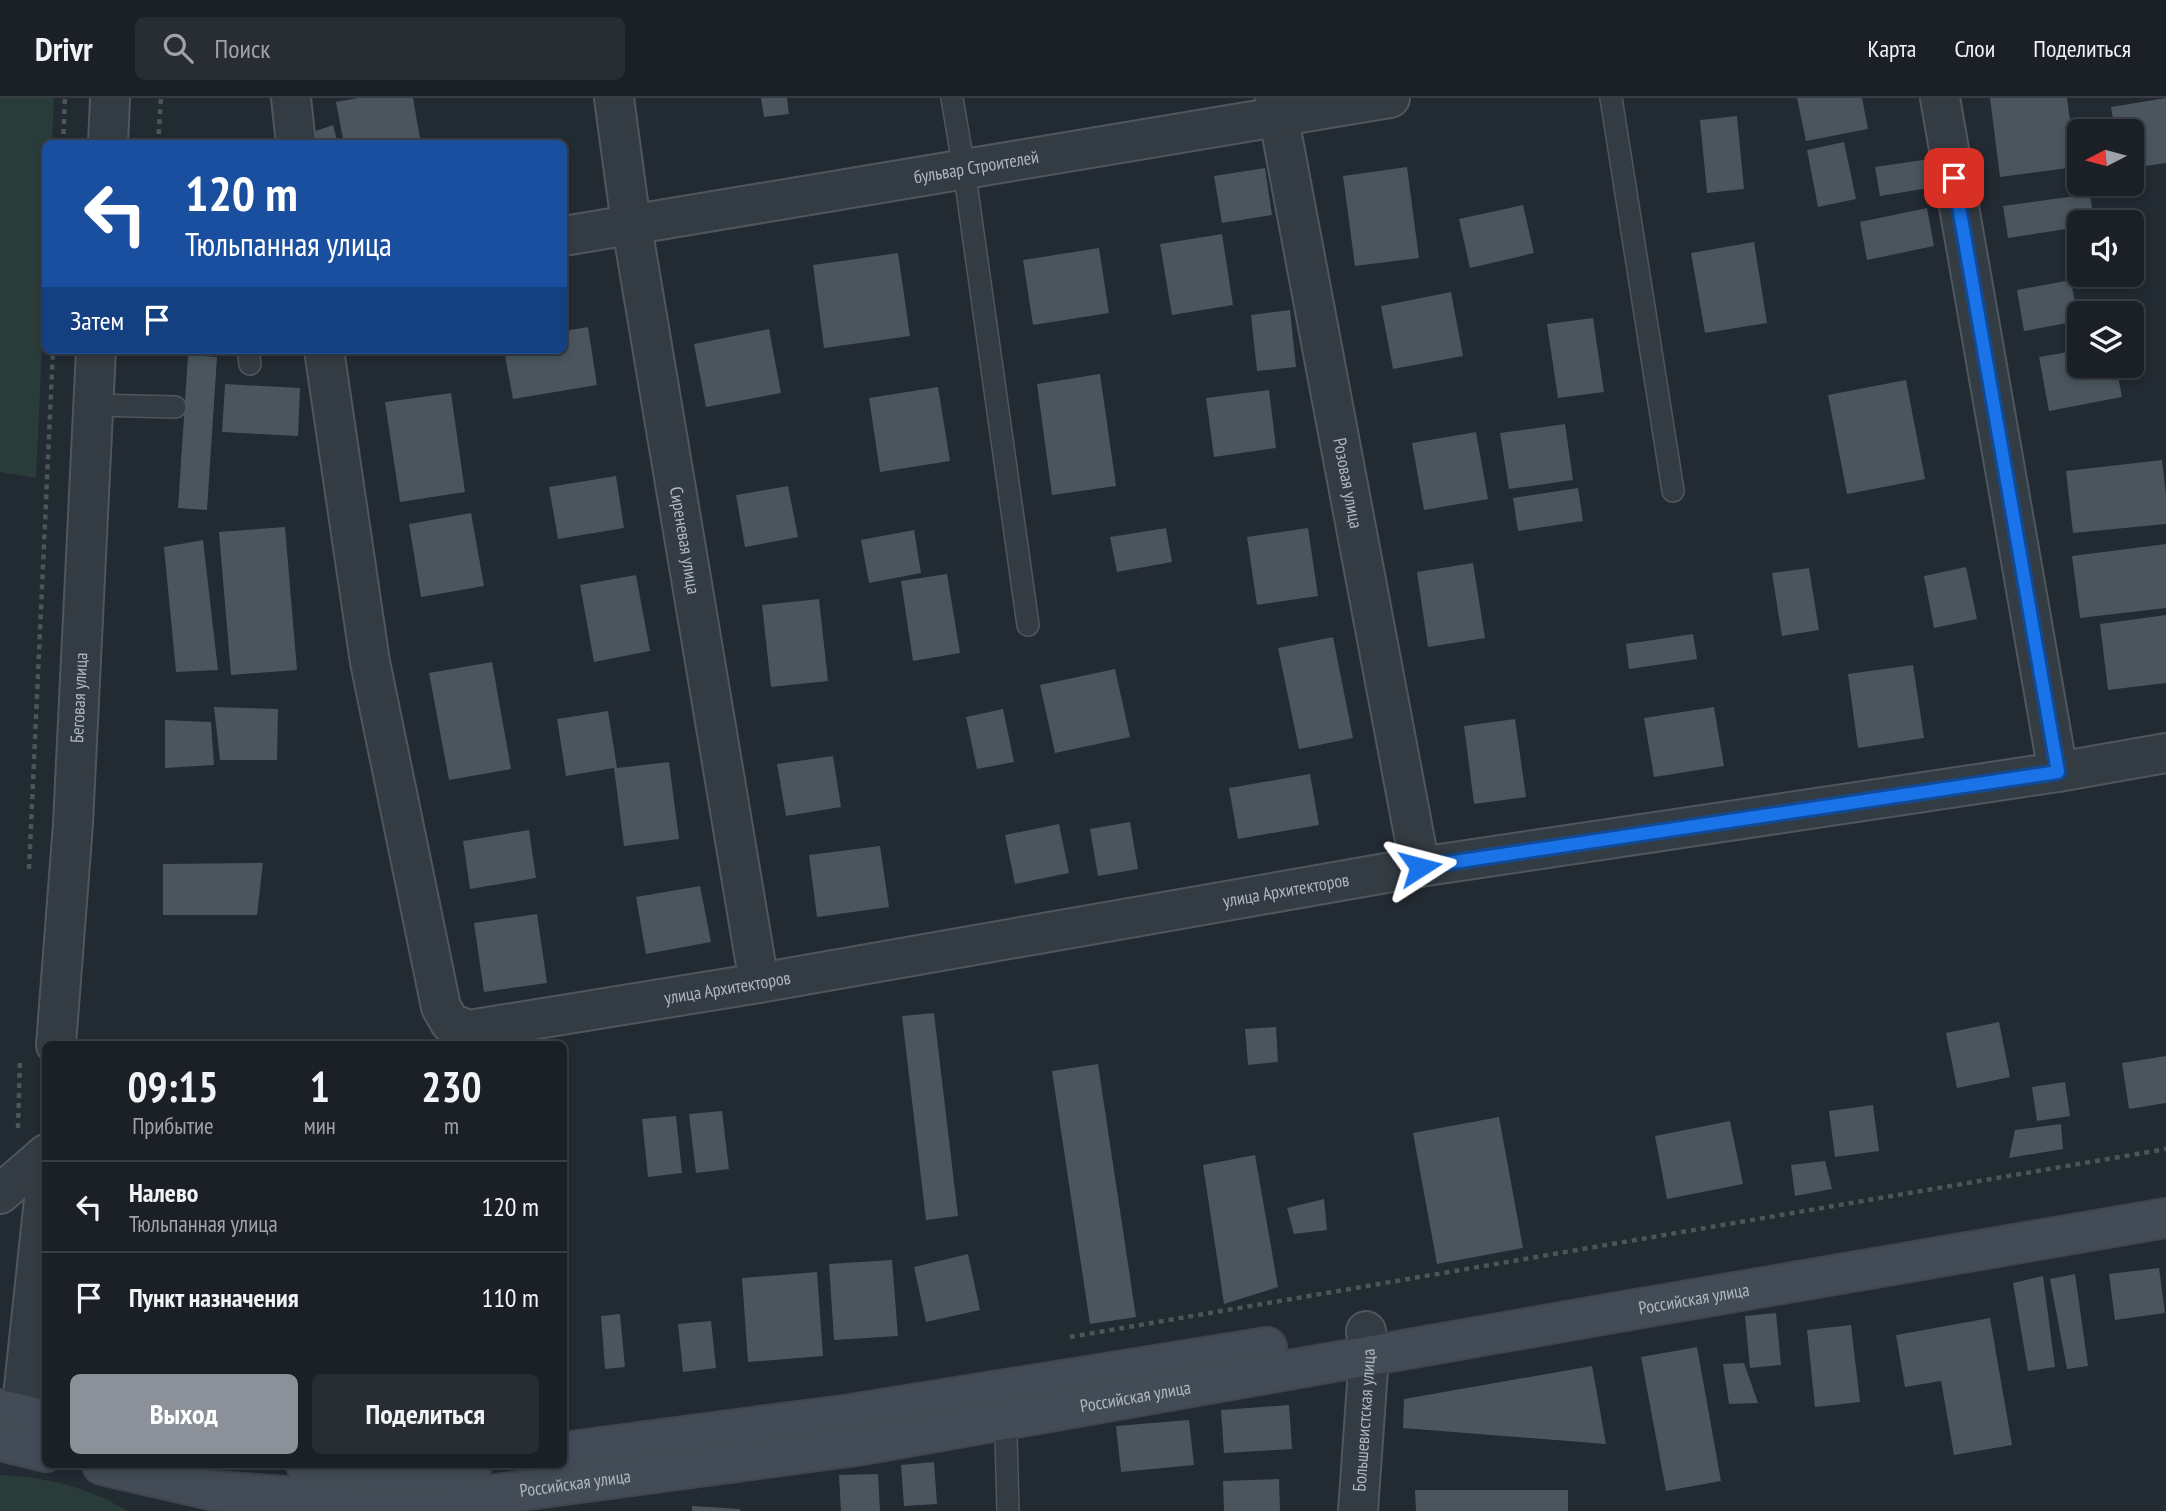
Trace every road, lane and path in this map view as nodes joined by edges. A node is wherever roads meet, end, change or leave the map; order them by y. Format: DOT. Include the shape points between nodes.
graph roads {
  1 [pos="65,98"];
  2 [pos="110,98"];
  3 [pos="161,98"];
  4 [pos="291,98"];
  5 [pos="614,98"];
  6 [pos="952,98"];
  7 [pos="1390,98"];
  8 [pos="1611,98"];
  9 [pos="1940,98"];
  10 [pos="1277,107"];
  11 [pos="63,140"];
  12 [pos="108,140"];
  13 [pos="158,140"];
  14 [pos="296,140"];
  15 [pos="964,169"];
  16 [pos="633,225"];
  17 [pos="567,236"];
  18 [pos="53,354"];
  19 [pos="96,354"];
  20 [pos="325,354"];
  21 [pos="94,405"];
  22 [pos="175,407"];
  23 [pos="1674,491"];
  24 [pos="1028,625"];
  25 [pos="2166,754"];
  26 [pos="2058,772"];
  27 [pos="1420,867"];
  28 [pos="28,878"];
  29 [pos="759,983"];
  30 [pos="56,1041"];
  31 [pos="20,1058"];
  32 [pos="2166,1149"];
  33 [pos="42,1159"];
  34 [pos="20,1186"];
  35 [pos="2166,1194"];
  36 [pos="2166,1218"];
  37 [pos="1057,1339"];
  38 [pos="1368,1343"];
  39 [pos="1003,1405"];
  40 [pos="18,1432"];
  41 [pos="567,1452"];
  42 [pos="115,1468"];
  43 [pos="352,1468"];
  44 [pos="447,1468"];
  45 [pos="1007,1511"];
  46 [pos="1358,1511"];
  1 -- 11 [label="path"];
  2 -- 12 [label="street"];
  3 -- 13 [label="path"];
  4 -- 14 [label="street"];
  5 -- 16 [label="street, Сиреневая улица"];
  6 -- 15 [label="lane"];
  7 -- 10 [label="street, бульвар Строителей"];
  8 -- 23 [label="lane"];
  9 -- 26 [label="street"];
  10 -- 15 [label="street, бульвар Строителей"];
  10 -- 27 [label="street, Розовая улица"];
  15 -- 16 [label="street, бульвар Строителей"];
  15 -- 24 [label="lane"];
  16 -- 17 [label="street, бульвар Строителей"];
  16 -- 29 [label="street, Сиреневая улица"];
  18 -- 28 [label="path"];
  19 -- 21 [label="street, Беговая улица"];
  20 -- 29 [label="street, улица Архитекторов" via="370,662 441,1007 450,1023 469,1030"];
  21 -- 22 [label="lane"];
  21 -- 30 [label="street, Беговая улица" via="73,824"];
  25 -- 26 [label="street, улица Архитекторов"];
  26 -- 27 [label="street, улица Архитекторов"];
  27 -- 29 [label="street, улица Архитекторов"];
  31 -- 34 [label="path"];
  32 -- 37 [label="path"];
  33 -- 34 [label="street"];
  34 -- 40 [label="street"];
  35 -- 38 [label="main road, Российская улица"];
  36 -- 38 [label="main road, Российская улица"];
  38 -- 39 [label="main road, Российская улица"];
  38 -- 46 [label="street, Большевистская улица"];
  39 -- 41 [label="main road, Российская улица" via="851,1414"];
  39 -- 42 [label="main road, Российская улица" via="856,1446 415,1505 215,1491"];
  39 -- 45 [label="lane"];
  43 -- 44 [label="main road" via="414,1472"];
}
